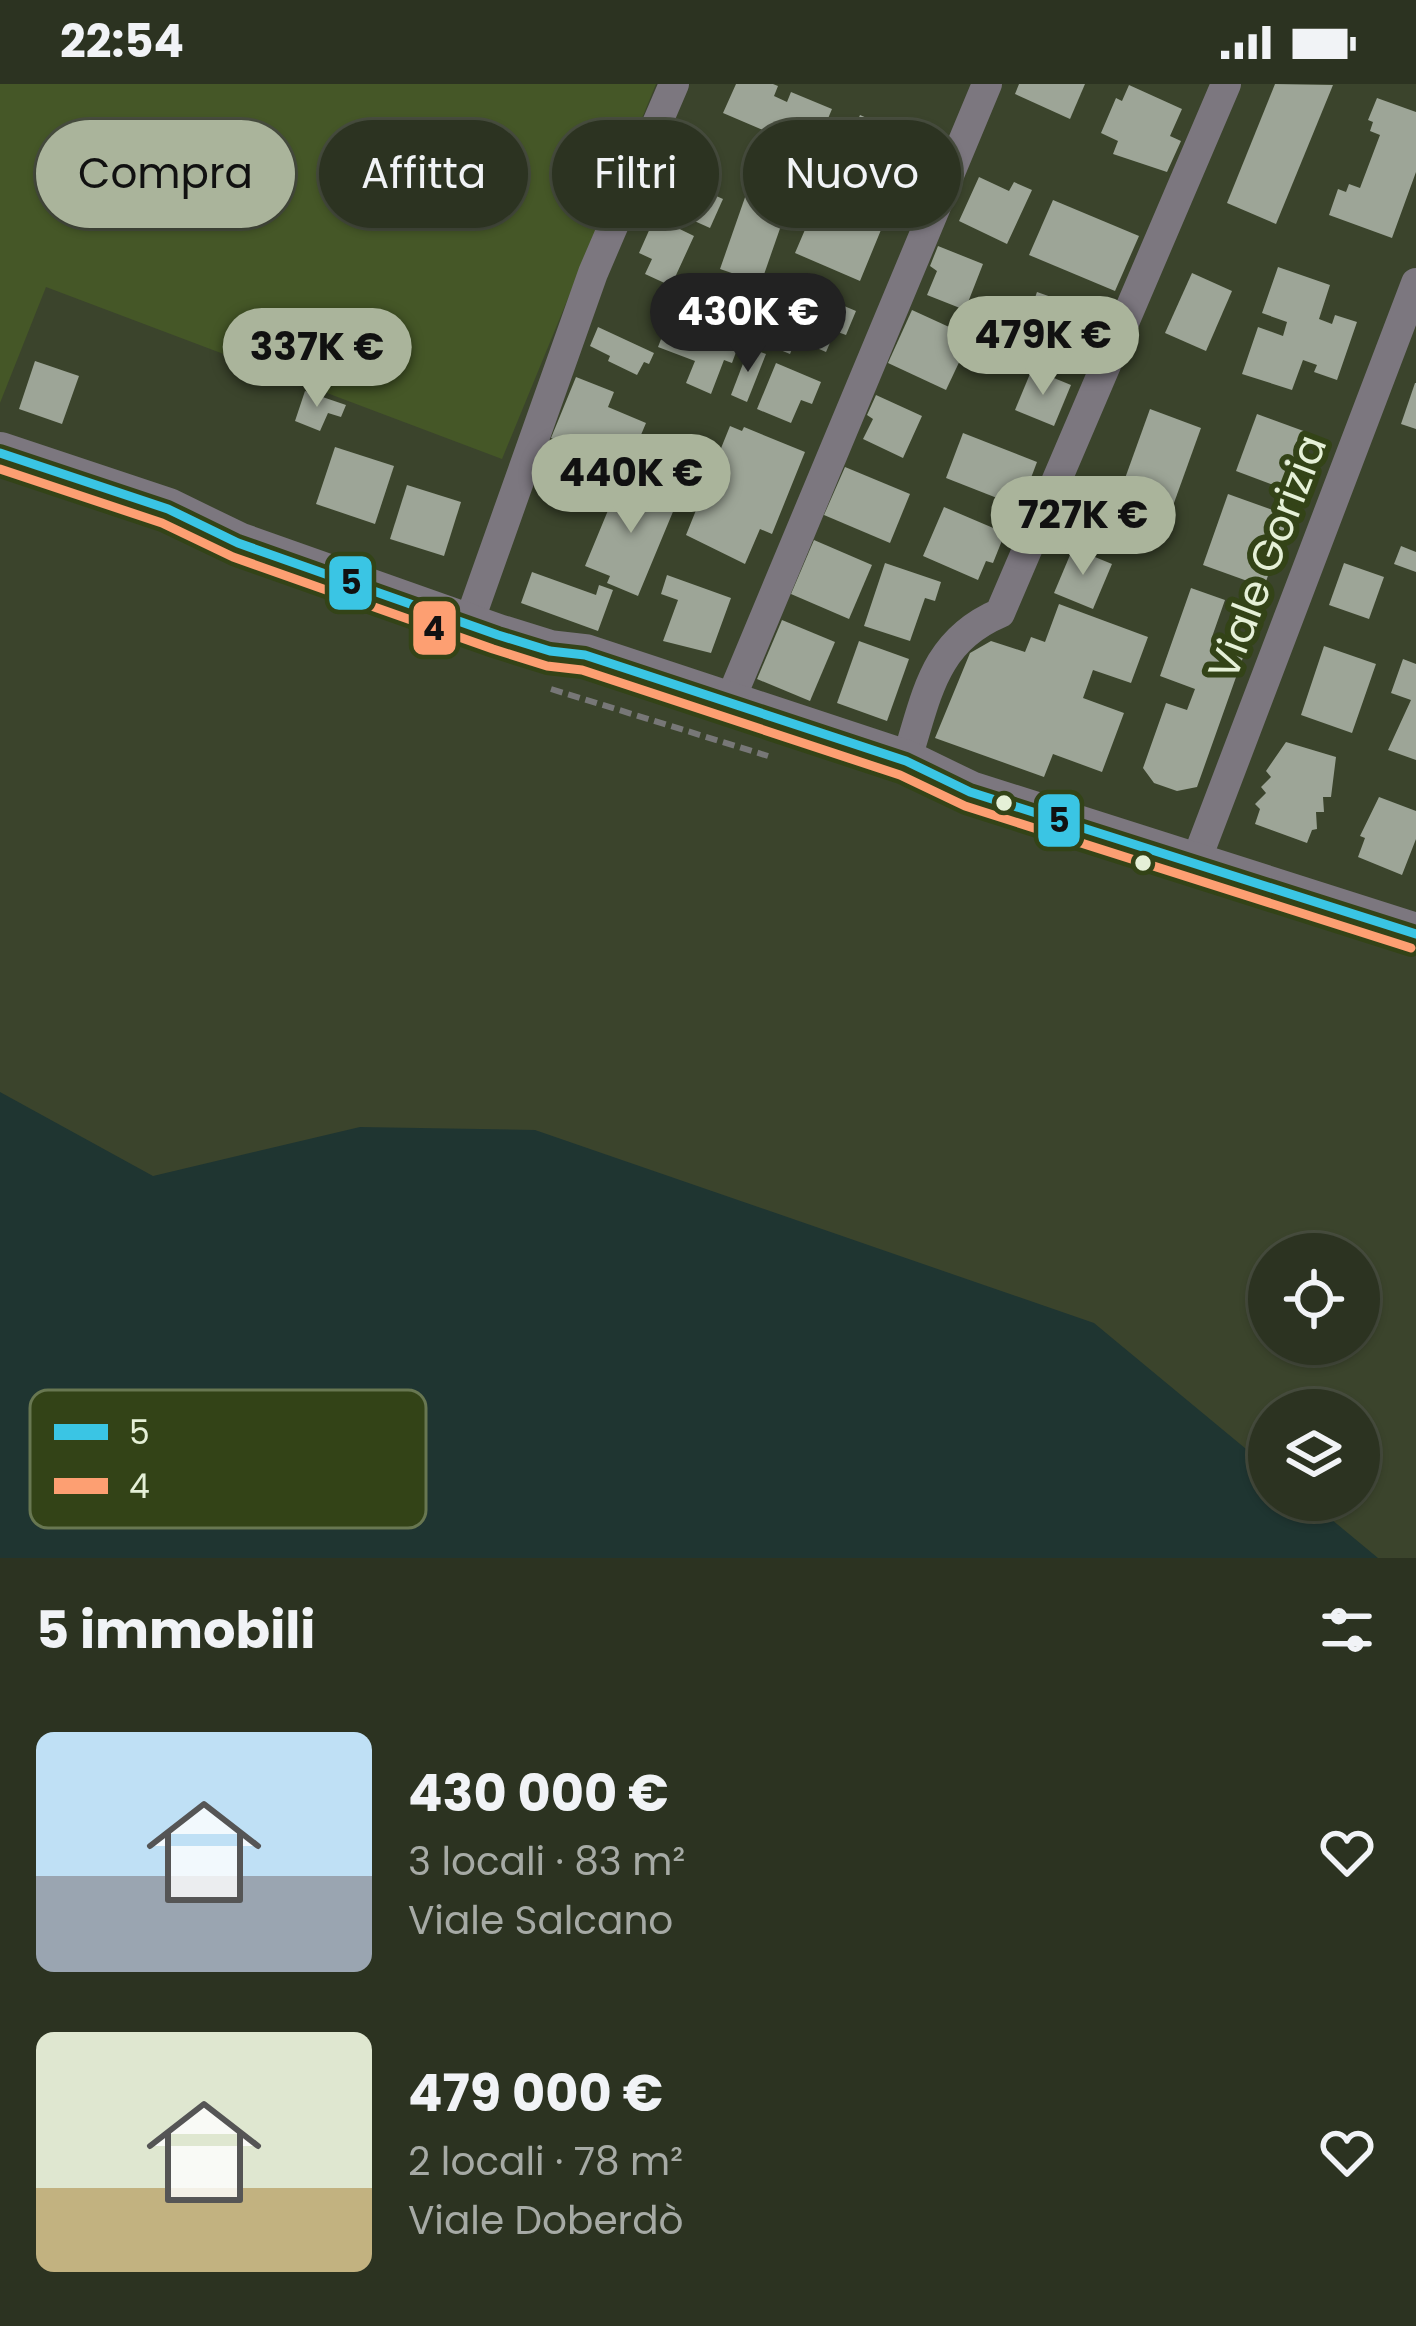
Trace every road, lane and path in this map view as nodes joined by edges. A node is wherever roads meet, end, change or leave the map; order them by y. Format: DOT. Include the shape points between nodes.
graph roads {
  1 [pos="674,84"];
  2 [pos="986,84"];
  3 [pos="1226,84"];
  4 [pos="1416,283"];
  5 [pos="0,453"];
  6 [pos="469,625"];
  7 [pos="729,703"];
  8 [pos="906,760"];
  9 [pos="1196,861"];
  10 [pos="1414,929"];
  1 -- 6 [label="street" via="561,357"];
  2 -- 7 [label="street"];
  3 -- 8 [label="street" via="1000,613 975,624 938,661"];
  4 -- 9 [label="street, Viale Gorizia"];
  5 -- 6 [label="street" via="168,508 238,543"];
  6 -- 7 [label="street"];
  7 -- 8 [label="street"];
  8 -- 9 [label="street" via="970,792"];
  9 -- 10 [label="street"];
}
